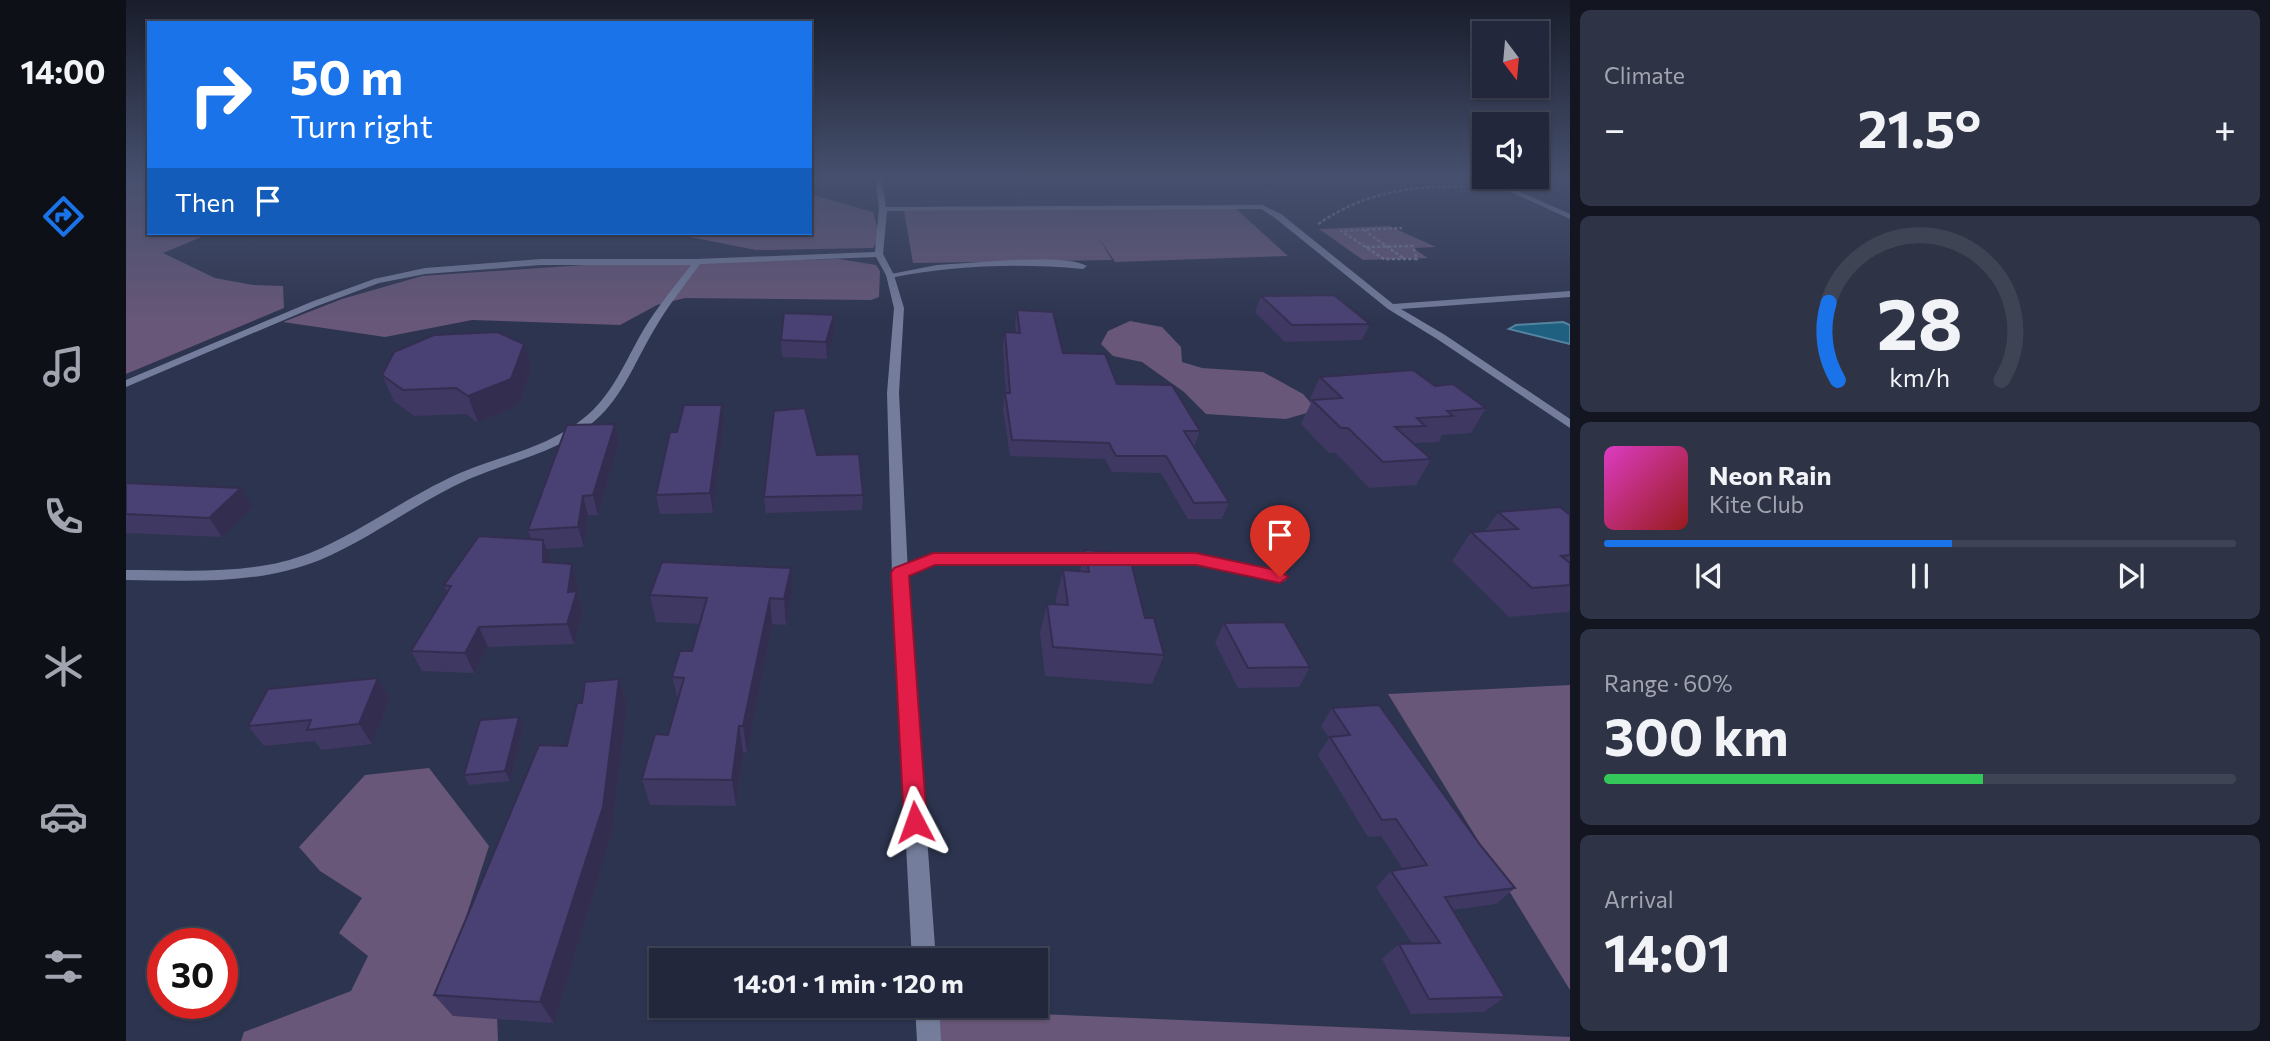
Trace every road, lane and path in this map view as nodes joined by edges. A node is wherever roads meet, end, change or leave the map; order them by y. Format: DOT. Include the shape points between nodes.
graph roads {
  1 [pos="882,226"];
  2 [pos="1289,226"];
  3 [pos="1316,226"];
  4 [pos="1402,228"];
  5 [pos="1364,230"];
  6 [pos="1302,236"];
  7 [pos="1366,247"];
  8 [pos="1387,247"];
  9 [pos="879,254"];
  10 [pos="1404,258"];
  11 [pos="697,262"];
  12 [pos="1083,266"];
  13 [pos="890,275"];
  14 [pos="1570,294"];
  15 [pos="1391,307"];
  16 [pos="126,384"];
  17 [pos="1570,424"];
  18 [pos="900,573"];
  19 [pos="126,575"];
  20 [pos="1280,577"];
  21 [pos="923,948"];
  22 [pos="928,1018"];
  23 [pos="929,1041"];
  1 -- 9 [label="street"];
  2 -- 6 [label="street"];
  3 -- 6 [label="path"];
  4 -- 5 [label="path"];
  5 -- 7 [label="path" via="1341,231"];
  5 -- 8 [label="path"];
  6 -- 15 [label="street"];
  7 -- 8 [label="path"];
  7 -- 10 [label="path" via="1384,259"];
  8 -- 10 [label="path"];
  8 -- 10 [label="path" via="1413,246 1417,259"];
  9 -- 11 [label="street"];
  9 -- 13 [label="street"];
  11 -- 16 [label="street" via="541,262 413,273 314,304"];
  11 -- 19 [label="street" via="598,411 573,433 541,451 466,476 412,502 346,543 289,566 212,575"];
  12 -- 13 [label="street" via="979,265"];
  13 -- 18 [label="street" via="899,308 893,393"];
  14 -- 15 [label="street"];
  15 -- 17 [label="street"];
  18 -- 20 [label="street" via="933,559 1196,559"];
  18 -- 21 [label="street"];
  22 -- 23 [label="street"];
}
